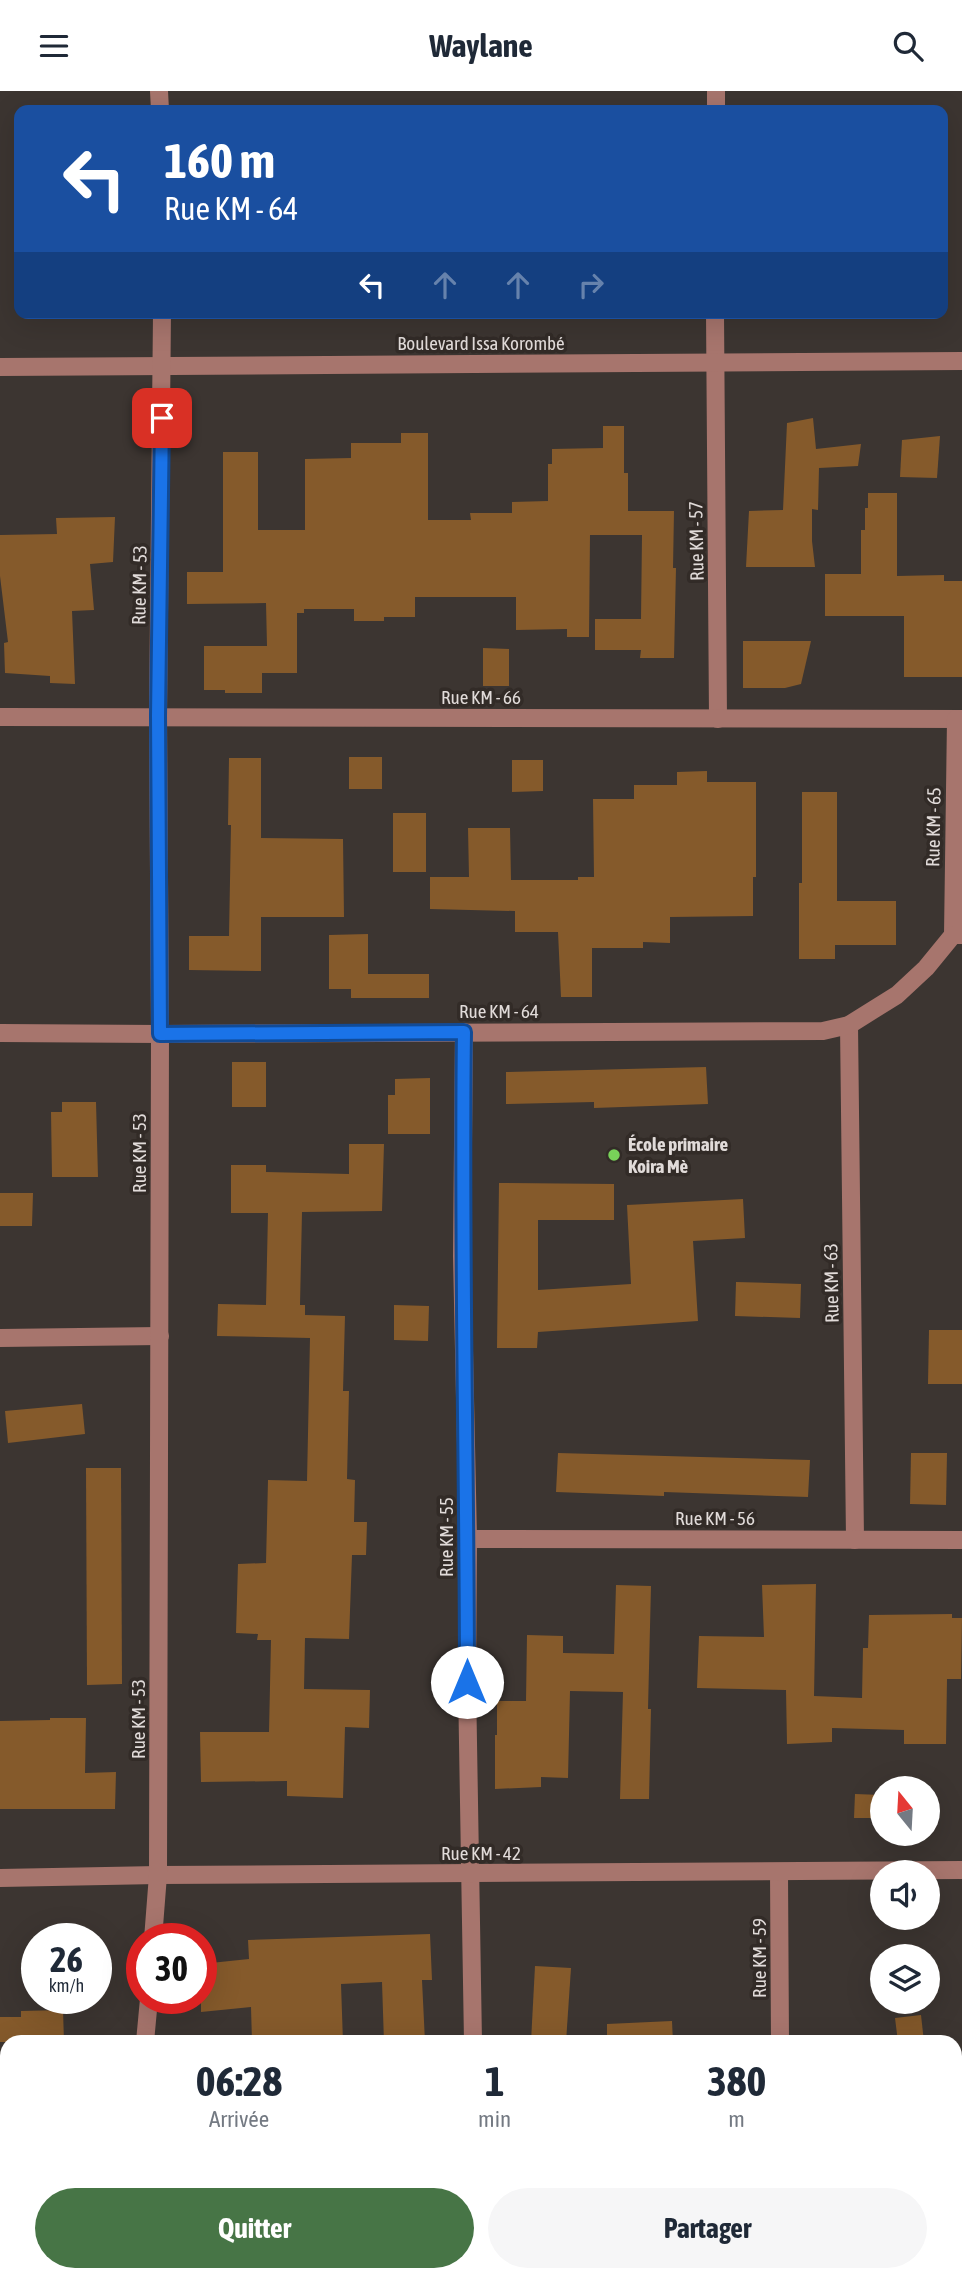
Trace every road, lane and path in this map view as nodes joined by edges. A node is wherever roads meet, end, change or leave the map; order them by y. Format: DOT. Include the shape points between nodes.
graph roads {
  1 [pos="162,319"];
  2 [pos="715,319"];
  3 [pos="962,361"];
  4 [pos="715,363"];
  5 [pos="162,366"];
  6 [pos="0,367"];
  7 [pos="158,716"];
  8 [pos="0,717"];
  9 [pos="718,719"];
  10 [pos="959,719"];
  11 [pos="957,935"];
  12 [pos="849,1025"];
  13 [pos="464,1032"];
  14 [pos="0,1033"];
  15 [pos="160,1034"];
  16 [pos="160,1336"];
  17 [pos="0,1338"];
  18 [pos="468,1539"];
  19 [pos="855,1540"];
  20 [pos="962,1540"];
  21 [pos="962,1870"];
  22 [pos="779,1873"];
  23 [pos="471,1874"];
  24 [pos="159,1875"];
  25 [pos="0,1878"];
  26 [pos="154,1923"];
  27 [pos="148,2014"];
  28 [pos="146,2035"];
  29 [pos="473,2035"];
  30 [pos="780,2035"];
  1 -- 5 [label="street, Rue KM - 53"];
  2 -- 4 [label="street, Rue KM - 57"];
  3 -- 4 [label="street, Boulevard Issa Korombé"];
  4 -- 5 [label="street, Boulevard Issa Korombé"];
  4 -- 9 [label="street, Rue KM - 57"];
  5 -- 6 [label="street, Boulevard Issa Korombé"];
  5 -- 7 [label="street, Rue KM - 53"];
  7 -- 8 [label="street, Rue KM - 66"];
  7 -- 9 [label="street, Rue KM - 66"];
  7 -- 15 [label="street, Rue KM - 53"];
  9 -- 10 [label="street, Rue KM - 66"];
  10 -- 11 [label="street, Rue KM - 65"];
  11 -- 12 [label="street, Rue KM - 64" via="897,995"];
  12 -- 13 [label="street, Rue KM - 64" via="822,1031"];
  12 -- 19 [label="street, Rue KM - 63"];
  13 -- 15 [label="street, Rue KM - 64"];
  13 -- 18 [label="street, Rue KM - 55" via="462,1256"];
  14 -- 15 [label="street, Rue KM - 64"];
  15 -- 16 [label="street, Rue KM - 53"];
  16 -- 17 [label="street"];
  16 -- 24 [label="street, Rue KM - 53"];
  18 -- 19 [label="street, Rue KM - 56"];
  18 -- 23 [label="street, Rue KM - 55"];
  19 -- 20 [label="street, Rue KM - 56"];
  21 -- 22 [label="street, Rue KM - 42"];
  22 -- 23 [label="street, Rue KM - 42"];
  22 -- 30 [label="street, Rue KM - 59"];
  23 -- 24 [label="street, Rue KM - 42"];
  23 -- 29 [label="street, Rue KM - 55"];
  24 -- 25 [label="street, Rue KM - 42"];
  24 -- 26 [label="street, Rue KM - 53"];
  27 -- 28 [label="street"];
}
